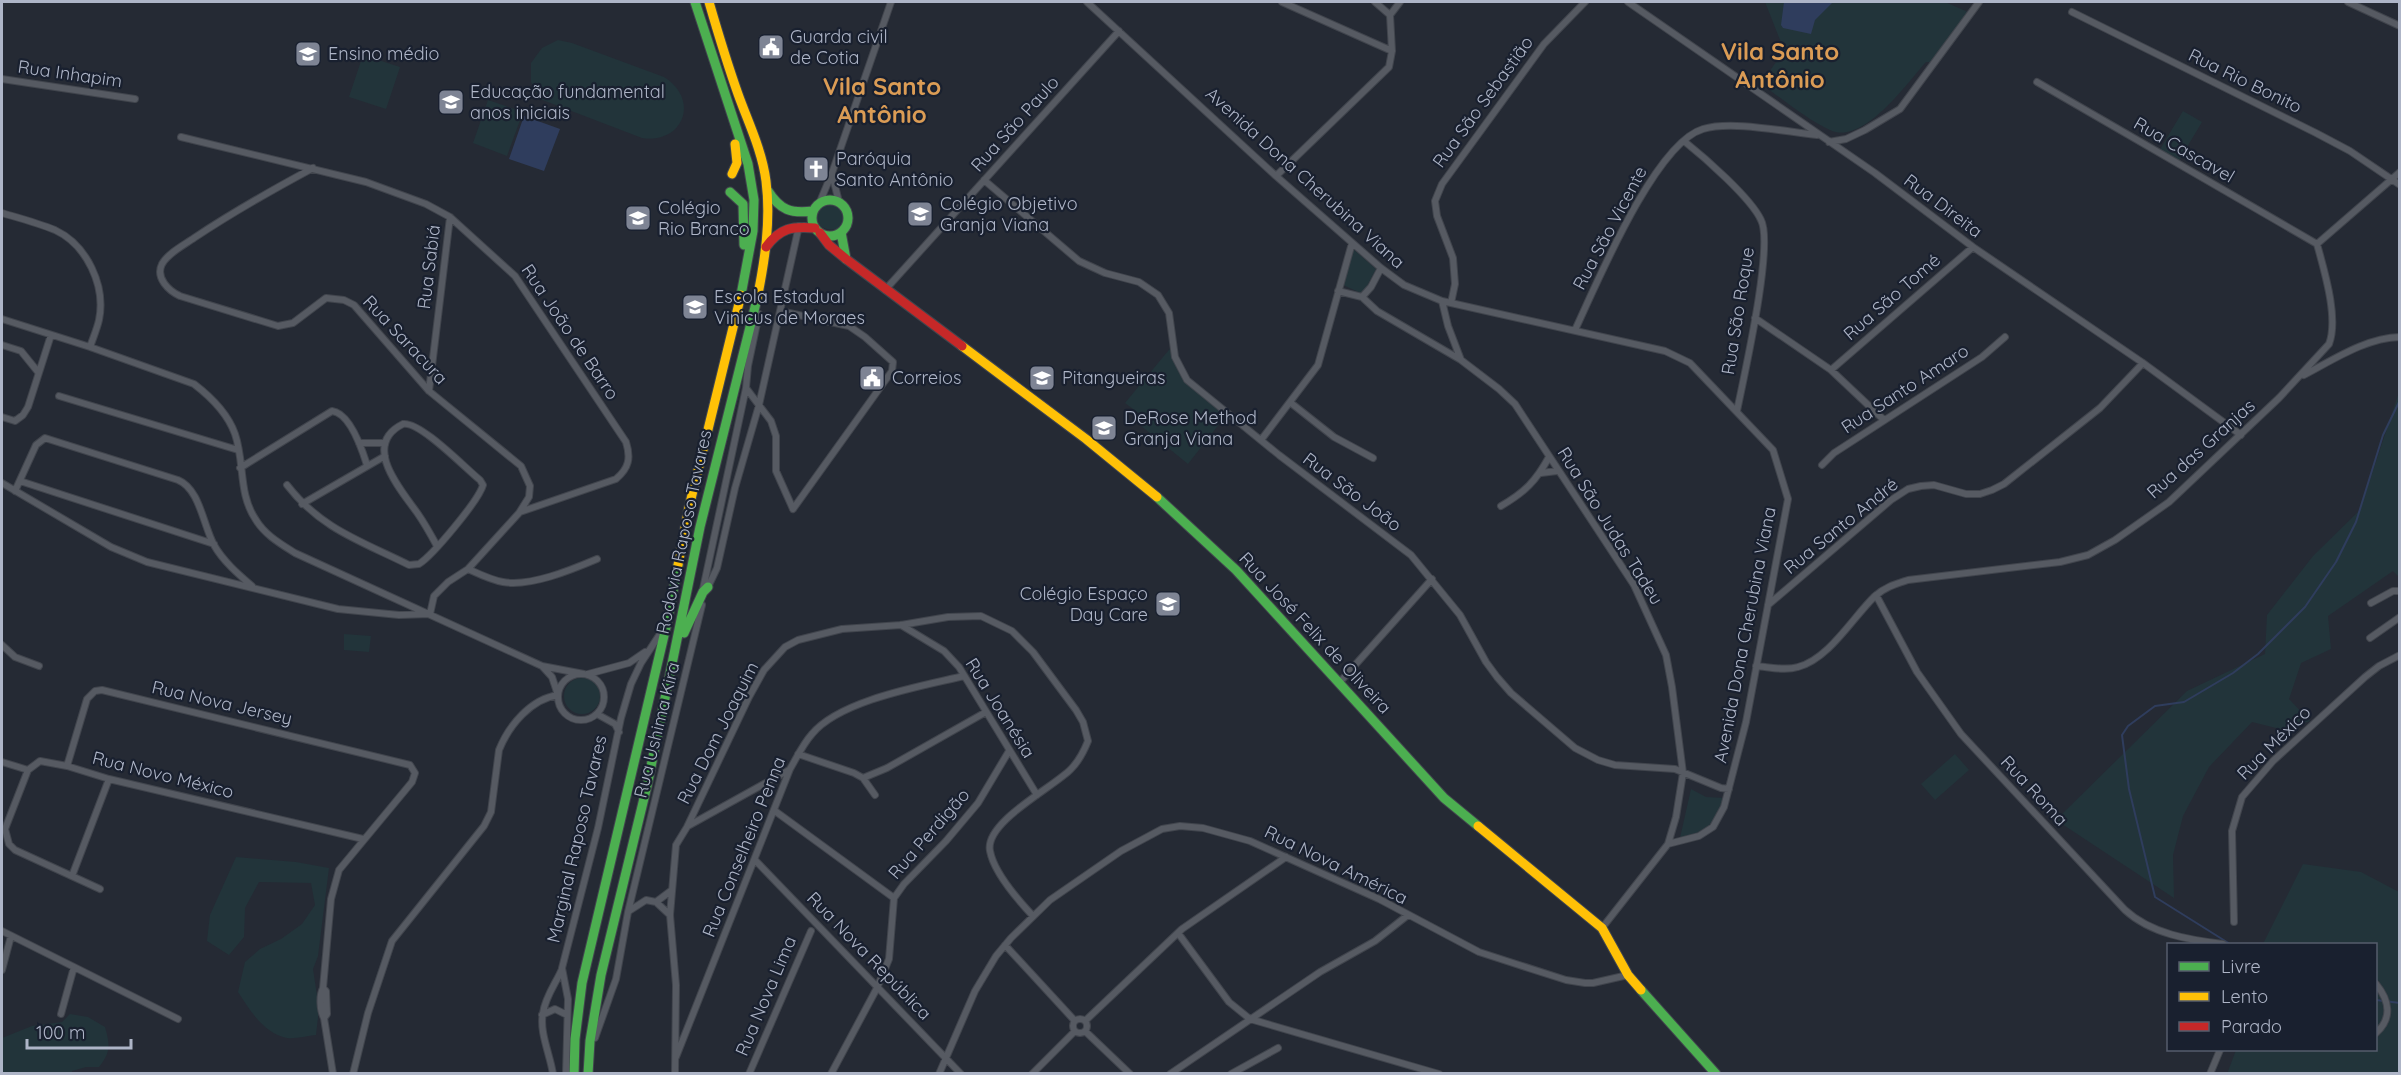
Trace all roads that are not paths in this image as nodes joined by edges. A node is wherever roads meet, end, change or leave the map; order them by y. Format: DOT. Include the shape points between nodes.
graph roads {
  1 [pos="695,2"];
  2 [pos="709,2"];
  3 [pos="891,2"];
  4 [pos="1087,2"];
  5 [pos="1282,2"];
  6 [pos="1375,2"];
  7 [pos="1400,2"];
  8 [pos="1585,2"];
  9 [pos="1628,2"];
  10 [pos="1979,2"];
  11 [pos="2348,2"];
  12 [pos="2072,12"];
  13 [pos="1390,15"];
  14 [pos="2400,26"];
  15 [pos="1119,31"];
  16 [pos="1392,51"];
  17 [pos="2,79"];
  18 [pos="2037,82"];
  19 [pos="135,99"];
  20 [pos="730,110"];
  21 [pos="1817,135"];
  22 [pos="181,137"];
  23 [pos="1684,141"];
  24 [pos="1828,142"];
  25 [pos="313,168"];
  26 [pos="2400,171"];
  27 [pos="832,173"];
  28 [pos="732,174"];
  29 [pos="1275,176"];
  30 [pos="984,180"];
  31 [pos="2390,180"];
  32 [pos="2400,185"];
  33 [pos="768,191"];
  34 [pos="730,192"];
  35 [pos="839,202"];
  36 [pos="816,208"];
  37 [pos="2,213"];
  38 [pos="450,217"];
  39 [pos="799,226"];
  40 [pos="818,230"];
  41 [pos="841,232"];
  42 [pos="1352,243"];
  43 [pos="2317,244"];
  44 [pos="1973,247"];
  45 [pos="765,248"];
  46 [pos="846,259"];
  47 [pos="1381,268"];
  48 [pos="744,280"];
  49 [pos="759,289"];
  50 [pos="885,290"];
  51 [pos="1338,291"];
  52 [pos="1362,297"];
  53 [pos="1442,301"];
  54 [pos="1451,303"];
  55 [pos="780,311"];
  56 [pos="1755,318"];
  57 [pos="2,319"];
  58 [pos="1575,330"];
  59 [pos="51,335"];
  60 [pos="2005,337"];
  61 [pos="2400,337"];
  62 [pos="2,345"];
  63 [pos="90,347"];
  64 [pos="1461,360"];
  65 [pos="2143,363"];
  66 [pos="1831,370"];
  67 [pos="38,372"];
  68 [pos="2299,378"];
  69 [pos="746,388"];
  70 [pos="429,391"];
  71 [pos="59,396"];
  72 [pos="1291,403"];
  73 [pos="759,405"];
  74 [pos="1737,411"];
  75 [pos="2,417"];
  76 [pos="1884,420"];
  77 [pos="2241,435"];
  78 [pos="1261,440"];
  79 [pos="359,443"];
  80 [pos="385,443"];
  81 [pos="238,450"];
  82 [pos="385,456"];
  83 [pos="1373,458"];
  84 [pos="1549,458"];
  85 [pos="367,465"];
  86 [pos="1822,465"];
  87 [pos="240,468"];
  88 [pos="1557,471"];
  89 [pos="1540,473"];
  90 [pos="20,482"];
  91 [pos="2,483"];
  92 [pos="287,485"];
  93 [pos="15,491"];
  94 [pos="302,504"];
  95 [pos="1502,506"];
  96 [pos="519,513"];
  97 [pos="214,544"];
  98 [pos="437,546"];
  99 [pos="597,560"];
  100 [pos="468,569"];
  101 [pos="1432,579"];
  102 [pos="255,588"];
  103 [pos="705,590"];
  104 [pos="2400,591"];
  105 [pos="1876,595"];
  106 [pos="2371,603"];
  107 [pos="1768,605"];
  108 [pos="430,614"];
  109 [pos="2400,617"];
  110 [pos="668,623"];
  111 [pos="901,625"];
  112 [pos="2370,638"];
  113 [pos="2,645"];
  114 [pos="648,650"];
  115 [pos="675,651"];
  116 [pos="2400,656"];
  117 [pos="39,666"];
  118 [pos="542,666"];
  119 [pos="1756,666"];
  120 [pos="585,674"];
  121 [pos="964,676"];
  122 [pos="1339,683"];
  123 [pos="558,695"];
  124 [pos="986,712"];
  125 [pos="597,714"];
  126 [pos="619,732"];
  127 [pos="1009,751"];
  128 [pos="798,754"];
  129 [pos="2,762"];
  130 [pos="67,766"];
  131 [pos="28,770"];
  132 [pos="790,770"];
  133 [pos="1683,773"];
  134 [pos="863,778"];
  135 [pos="109,779"];
  136 [pos="1729,789"];
  137 [pos="875,795"];
  138 [pos="1037,795"];
  139 [pos="775,810"];
  140 [pos="687,827"];
  141 [pos="363,839"];
  142 [pos="1668,844"];
  143 [pos="1286,857"];
  144 [pos="755,860"];
  145 [pos="72,876"];
  146 [pos="100,889"];
  147 [pos="634,890"];
  148 [pos="672,890"];
  149 [pos="894,898"];
  150 [pos="646,900"];
  151 [pos="656,902"];
  152 [pos="628,912"];
  153 [pos="670,915"];
  154 [pos="1408,915"];
  155 [pos="1033,916"];
  156 [pos="2234,922"];
  157 [pos="1602,928"];
  158 [pos="2,931"];
  159 [pos="811,931"];
  160 [pos="1178,933"];
  161 [pos="11,936"];
  162 [pos="2211,943"];
  163 [pos="1005,945"];
  164 [pos="74,967"];
  165 [pos="562,968"];
  166 [pos="2,970"];
  167 [pos="1628,975"];
  168 [pos="2377,986"];
  169 [pos="877,988"];
  170 [pos="61,1014"];
  171 [pos="542,1015"];
  172 [pos="567,1015"];
  173 [pos="178,1019"];
  174 [pos="1250,1019"];
  175 [pos="1075,1021"];
  176 [pos="1085,1021"];
  177 [pos="1075,1031"];
  178 [pos="1085,1031"];
  179 [pos="2377,1032"];
  180 [pos="1278,1048"];
  181 [pos="2220,1051"];
  182 [pos="588,1055"];
  183 [pos="946,1058"];
  184 [pos="675,1060"];
  185 [pos="1175,1072"];
  186 [pos="1232,1073"];
  187 [pos="333,1074"];
  188 [pos="353,1074"];
  189 [pos="553,1074"];
  190 [pos="566,1074"];
  191 [pos="574,1074"];
  192 [pos="588,1074"];
  193 [pos="675,1074"];
  194 [pos="749,1074"];
  195 [pos="831,1074"];
  196 [pos="939,1074"];
  197 [pos="961,1074"];
  198 [pos="1032,1074"];
  199 [pos="1130,1074"];
  200 [pos="1439,1074"];
  201 [pos="1716,1074"];
  202 [pos="2210,1074"];
  1 -- 20 [label="main road, Rodovia Raposo Tavares"];
  2 -- 33 [label="main road, Rodovia Raposo Tavares" via="759,148"];
  3 -- 27 [label="street"];
  4 -- 15 [label="street, Avenida Dona Cherubina Viana"];
  5 -- 16 [label="street"];
  6 -- 13 [label="street"];
  7 -- 13 [label="street"];
  8 -- 54 [label="street, Rua São Sebastião" via="1544,44 1442,184 1435,201 1453,258 1455,284"];
  9 -- 21 [label="street, Rua Direita"];
  10 -- 24 [label="street" via="1899,109 1846,139"];
  11 -- 14 [label="street"];
  12 -- 31 [label="street, Rua Rio Bonito" via="2316,133 2350,151"];
  13 -- 16 [label="street"];
  15 -- 29 [label="street, Avenida Dona Cherubina Viana"];
  15 -- 30 [label="street, Rua São Paulo"];
  16 -- 29 [label="street" via="1386,72"];
  17 -- 19 [label="street, Rua Inhapim"];
  18 -- 43 [label="street, Rua Cascavel"];
  20 -- 28 [label="main road" via="738,158"];
  20 -- 48 [label="main road, Rodovia Raposo Tavares" via="748,164 754,200"];
  21 -- 23 [label="street, Rua São Vicente" via="1734,126 1702,129"];
  21 -- 24 [label="street, Rua Direita"];
  22 -- 25 [label="street, Rua João de Barro"];
  23 -- 56 [label="street, Rua São Roque" via="1757,211 1763,222 1764,255"];
  23 -- 58 [label="street, Rua São Vicente" via="1669,154 1635,207"];
  24 -- 44 [label="street, Rua Direita"];
  25 -- 38 [label="street, Rua João de Barro" via="426,204"];
  25 -- 70 [label="street, Rua Saracura" via="247,203 179,248 161,266 163,282 180,296 278,326 293,323 326,298 344,300 354,305"];
  26 -- 31 [label="street"];
  27 -- 35 [label="street"];
  27 -- 36 [label="street"];
  29 -- 42 [label="street, Avenida Dona Cherubina Viana"];
  30 -- 50 [label="street, Rua São Paulo"];
  30 -- 78 [label="street, Rua São João" via="1079,261 1139,282 1158,295 1169,313 1175,357 1182,374"];
  31 -- 32 [label="street, Rua Rio Bonito"];
  31 -- 43 [label="street"];
  33 -- 36 [label="main road" via="778,207 788,213"];
  33 -- 45 [label="main road, Rodovia Raposo Tavares"];
  34 -- 48 [label="main road" via="744,209"];
  35 -- 36 [label="main road" via="829,200"];
  35 -- 41 [label="main road" via="848,216"];
  36 -- 40 [label="main road" via="812,219"];
  37 -- 63 [label="street" via="55,230 73,241 85,256 100,296 99,319"];
  38 -- 70 [label="street, Rua Sabiá"];
  38 -- 96 [label="street, Rua João de Barro" via="522,285 630,453 624,472 616,479"];
  39 -- 40 [label="main road"];
  39 -- 45 [label="main road" via="782,229"];
  39 -- 55 [label="street, Rua Ushima Kira"];
  40 -- 41 [label="main road" via="831,236"];
  40 -- 46 [label="main road, Rua José Felix de Oliveira"];
  41 -- 46 [label="main road"];
  42 -- 47 [label="street, Avenida Dona Cherubina Viana"];
  42 -- 51 [label="street"];
  43 -- 68 [label="street, Rua das Granjas" via="2333,335 2330,344"];
  44 -- 65 [label="street, Rua Direita"];
  44 -- 66 [label="street, Rua São Tomé"];
  45 -- 49 [label="main road, Rodovia Raposo Tavares"];
  46 -- 50 [label="main road, Rua José Felix de Oliveira"];
  47 -- 52 [label="street"];
  47 -- 53 [label="street, Avenida Dona Cherubina Viana" via="1415,291"];
  48 -- 110 [label="main road, Rodovia Raposo Tavares" via="689,507"];
  49 -- 69 [label="street" via="760,312"];
  49 -- 115 [label="main road, Rodovia Raposo Tavares" via="725,420"];
  50 -- 122 [label="main road, Rua José Felix de Oliveira" via="1086,439 1164,504 1236,570"];
  51 -- 52 [label="street"];
  51 -- 72 [label="street" via="1318,365"];
  52 -- 64 [label="street, Rua São Judas Tadeu" via="1377,311"];
  53 -- 54 [label="street, Avenida Dona Cherubina Viana"];
  53 -- 64 [label="street"];
  54 -- 58 [label="street, Avenida Dona Cherubina Viana"];
  55 -- 73 [label="street, Rua Ushima Kira"];
  55 -- 73 [label="street" via="849,326 888,357 893,367 793,509 776,471 774,428"];
  56 -- 66 [label="street"];
  56 -- 74 [label="street, Rua São Roque"];
  57 -- 59 [label="street"];
  58 -- 74 [label="street, Avenida Dona Cherubina Viana" via="1679,356"];
  59 -- 63 [label="street"];
  59 -- 67 [label="street"];
  60 -- 76 [label="street, Rua Santo Amaro" via="1982,357"];
  61 -- 68 [label="street" via="2360,346"];
  62 -- 67 [label="street" via="21,351"];
  63 -- 81 [label="street" via="194,384 223,412 235,434"];
  64 -- 84 [label="street, Rua São Judas Tadeu" via="1515,404"];
  65 -- 77 [label="street, Rua Direita"];
  65 -- 107 [label="street, Rua Santo André" via="2100,408 2004,484 1980,495 1934,485 1908,489"];
  66 -- 76 [label="street"];
  67 -- 75 [label="street" via="23,415 15,421"];
  68 -- 77 [label="street, Rua das Granjas"];
  69 -- 73 [label="street"];
  69 -- 103 [label="street"];
  70 -- 96 [label="street, Rua Saracura" via="521,466 530,486 529,497"];
  71 -- 81 [label="street"];
  72 -- 78 [label="street"];
  72 -- 83 [label="street" via="1334,438"];
  73 -- 103 [label="street, Rua Ushima Kira" via="717,568"];
  74 -- 107 [label="street, Avenida Dona Cherubina Viana" via="1773,450 1788,499"];
  76 -- 86 [label="street, Rua Santo Amaro"];
  77 -- 105 [label="street, Rua das Granjas" via="2169,502 2088,555 2060,562 1908,580"];
  78 -- 101 [label="street, Rua São João" via="1411,555"];
  79 -- 80 [label="street"];
  79 -- 85 [label="street"];
  79 -- 87 [label="street" via="343,416 332,411"];
  80 -- 82 [label="street"];
  80 -- 98 [label="street" via="398,426 416,426 483,485 478,497"];
  81 -- 87 [label="street"];
  82 -- 85 [label="street"];
  82 -- 98 [label="street" via="395,482"];
  84 -- 88 [label="street, Rua São Judas Tadeu"];
  84 -- 89 [label="street"];
  85 -- 94 [label="street"];
  87 -- 108 [label="street" via="255,520 265,532 306,559"];
  88 -- 89 [label="street"];
  88 -- 133 [label="street, Rua São Judas Tadeu" via="1634,585 1660,640 1672,687"];
  89 -- 95 [label="street" via="1526,490"];
  90 -- 93 [label="street"];
  90 -- 97 [label="street"];
  90 -- 97 [label="street" via="36,445 45,438 80,448 183,482 191,490"];
  91 -- 93 [label="street"];
  92 -- 94 [label="street"];
  93 -- 102 [label="street" via="135,558"];
  94 -- 98 [label="street" via="333,528 409,565 424,561"];
  96 -- 100 [label="street, Rua Saracura"];
  97 -- 102 [label="street" via="233,570"];
  99 -- 100 [label="street" via="515,584"];
  100 -- 108 [label="street, Rua Saracura" via="434,596"];
  101 -- 122 [label="street"];
  101 -- 133 [label="street, Rua São João" via="1460,615 1497,677 1575,748 1615,765 1666,767"];
  102 -- 108 [label="street" via="338,609"];
  103 -- 115 [label="main road"];
  103 -- 147 [label="street, Rua Ushima Kira"];
  104 -- 106 [label="street"];
  105 -- 119 [label="street, Rua das Granjas" via="1811,662 1796,668"];
  105 -- 162 [label="street, Rua Roma" via="1917,672 1961,734 2125,910 2142,924"];
  107 -- 119 [label="street, Avenida Dona Cherubina Viana"];
  108 -- 118 [label="street"];
  109 -- 112 [label="street"];
  110 -- 114 [label="street, Marginal Raposo Tavares"];
  110 -- 191 [label="main road, Rodovia Raposo Tavares" via="582,983"];
  111 -- 121 [label="street, Rua Joanésia" via="944,651"];
  111 -- 138 [label="street, Rua Dom Joaquim" via="981,616 1012,631 1033,652 1076,710 1088,741 1071,768"];
  111 -- 140 [label="street, Rua Dom Joaquim" via="842,629 785,647 764,670 749,697"];
  113 -- 117 [label="street" via="15,657"];
  114 -- 120 [label="street" via="628,663"];
  114 -- 126 [label="street, Marginal Raposo Tavares" via="631,684"];
  115 -- 182 [label="main road, Rodovia Raposo Tavares"];
  116 -- 156 [label="street, Rua México" via="2364,677 2272,761 2242,796 2232,831"];
  118 -- 120 [label="street"];
  118 -- 123 [label="street" via="552,677"];
  119 -- 136 [label="street, Avenida Dona Cherubina Viana"];
  120 -- 123 [label="street" via="576,674 564,682"];
  120 -- 125 [label="street" via="597,680 604,690"];
  121 -- 124 [label="street, Rua Joanésia"];
  121 -- 128 [label="street, Rua Conselheiro Penna" via="843,712 824,722"];
  122 -- 157 [label="main road, Rua José Felix de Oliveira" via="1444,798"];
  123 -- 125 [label="street" via="568,716 583,720"];
  123 -- 188 [label="street" via="546,697 529,709 502,741 491,812 484,826 392,941"];
  124 -- 127 [label="street, Rua Joanésia"];
  124 -- 134 [label="street"];
  125 -- 126 [label="street" via="615,724"];
  126 -- 165 [label="street, Marginal Raposo Tavares"];
  127 -- 138 [label="street, Rua Joanésia"];
  127 -- 149 [label="street, Rua Perdigão" via="978,803"];
  128 -- 132 [label="street, Rua Conselheiro Penna"];
  128 -- 134 [label="street"];
  129 -- 131 [label="street"];
  130 -- 131 [label="street, Rua Novo México" via="40,761"];
  130 -- 135 [label="street, Rua Novo México"];
  130 -- 141 [label="street, Rua Nova Jersey" via="87,699 102,690 405,762 415,773 412,782"];
  131 -- 145 [label="street" via="8,819 6,837 15,850"];
  132 -- 139 [label="street, Rua Conselheiro Penna"];
  132 -- 140 [label="street"];
  133 -- 136 [label="street, Rua São João"];
  133 -- 142 [label="street, Rua São Judas Tadeu"];
  134 -- 137 [label="street"];
  135 -- 141 [label="street, Rua Novo México"];
  135 -- 145 [label="street"];
  136 -- 142 [label="street, Avenida Dona Cherubina Viana" via="1713,827 1699,836"];
  138 -- 155 [label="street, Rua Dom Joaquim" via="1005,822 989,846 1012,893"];
  139 -- 144 [label="street, Rua Conselheiro Penna"];
  139 -- 149 [label="street"];
  140 -- 148 [label="street, Rua Dom Joaquim" via="676,844"];
  141 -- 187 [label="street" via="345,861 331,899 323,988"];
  142 -- 157 [label="street, Rua São Judas Tadeu"];
  143 -- 154 [label="street, Rua Nova América"];
  143 -- 155 [label="street, Rua Nova América" via="1250,841 1203,828 1162,829 1121,851"];
  143 -- 160 [label="street"];
  144 -- 169 [label="street, Rua Nova República"];
  144 -- 184 [label="street, Rua Conselheiro Penna"];
  145 -- 146 [label="street"];
  147 -- 150 [label="street"];
  147 -- 152 [label="street, Rua Ushima Kira"];
  148 -- 151 [label="street"];
  148 -- 153 [label="street, Rua Dom Joaquim"];
  149 -- 169 [label="street, Rua Perdigão" via="889,959"];
  150 -- 151 [label="street"];
  150 -- 152 [label="street"];
  151 -- 153 [label="street"];
  152 -- 182 [label="street, Rua Ushima Kira" via="616,979"];
  153 -- 184 [label="street, Rua Dom Joaquim" via="676,985"];
  154 -- 167 [label="street" via="1479,951 1566,980 1593,983"];
  154 -- 174 [label="street, Rua Nova América" via="1375,941"];
  155 -- 163 [label="street, Rua Nova América"];
  157 -- 167 [label="main road, Rua José Felix de Oliveira"];
  158 -- 161 [label="street"];
  159 -- 194 [label="street, Rua Nova Lima"];
  160 -- 174 [label="street" via="1229,1002"];
  160 -- 176 [label="street"];
  161 -- 164 [label="street"];
  161 -- 166 [label="street"];
  163 -- 175 [label="street"];
  163 -- 183 [label="street, Rua Nova América" via="975,991"];
  164 -- 170 [label="street"];
  164 -- 173 [label="street"];
  165 -- 171 [label="street"];
  165 -- 172 [label="street, Marginal Raposo Tavares"];
  167 -- 201 [label="main road, Rua José Felix de Oliveira"];
  168 -- 179 [label="street" via="2387,1001 2388,1013"];
  169 -- 183 [label="street, Rua Nova República"];
  169 -- 195 [label="street, Rua Perdigão"];
  171 -- 172 [label="street" via="555,1009"];
  171 -- 189 [label="street"];
  172 -- 190 [label="street, Marginal Raposo Tavares"];
  174 -- 185 [label="street, Rua Nova América"];
  174 -- 200 [label="street"];
  175 -- 176 [label="street"];
  175 -- 177 [label="street"];
  176 -- 178 [label="street"];
  177 -- 178 [label="street"];
  177 -- 198 [label="street"];
  178 -- 199 [label="street"];
  180 -- 186 [label="street"];
  181 -- 202 [label="street"];
  182 -- 192 [label="main road, Rodovia Raposo Tavares"];
  183 -- 196 [label="street, Rua Nova América"];
  183 -- 197 [label="street, Rua Nova República"];
  184 -- 193 [label="street, Rua Dom Joaquim"];
}
